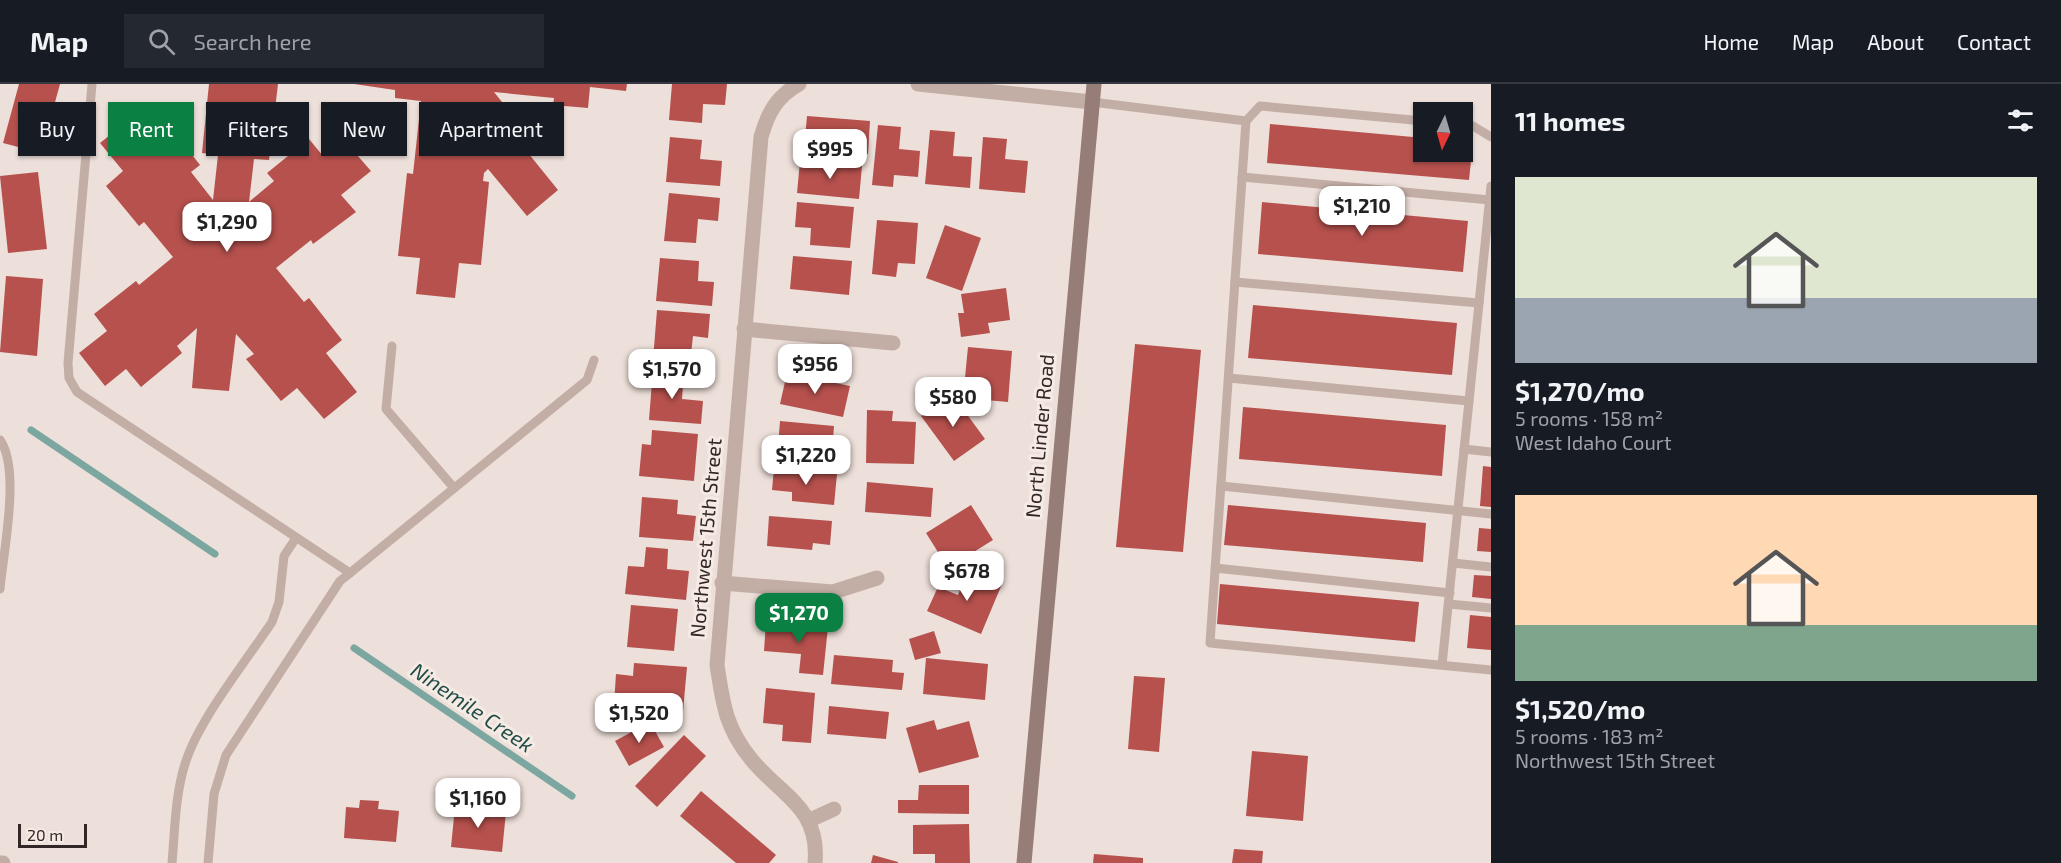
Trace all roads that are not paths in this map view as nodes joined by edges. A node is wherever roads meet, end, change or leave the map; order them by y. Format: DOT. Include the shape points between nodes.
graph roads {
  1 [pos="92,84"];
  2 [pos="918,84"];
  3 [pos="1094,84"];
  4 [pos="792,88"];
  5 [pos="1092,102"];
  6 [pos="1413,120"];
  7 [pos="1246,121"];
  8 [pos="1473,126"];
  9 [pos="1491,137"];
  10 [pos="1242,177"];
  11 [pos="1491,186"];
  12 [pos="1490,200"];
  13 [pos="1235,282"];
  14 [pos="1479,303"];
  15 [pos="744,329"];
  16 [pos="893,343"];
  17 [pos="392,346"];
  18 [pos="594,360"];
  19 [pos="1229,378"];
  20 [pos="1469,401"];
  21 [pos="0,440"];
  22 [pos="1464,449"];
  23 [pos="1491,452"];
  24 [pos="1221,486"];
  25 [pos="454,488"];
  26 [pos="1458,511"];
  27 [pos="1491,514"];
  28 [pos="296,538"];
  29 [pos="1453,563"];
  30 [pos="1491,567"];
  31 [pos="1215,568"];
  32 [pos="350,573"];
  33 [pos="877,578"];
  34 [pos="722,583"];
  35 [pos="0,589"];
  36 [pos="1450,593"];
  37 [pos="1449,604"];
  38 [pos="1491,608"];
  39 [pos="1442,665"];
  40 [pos="1491,670"];
  41 [pos="834,809"];
  42 [pos="810,820"];
  43 [pos="172,863"];
  44 [pos="208,863"];
  45 [pos="815,863"];
  46 [pos="1024,863"];
  1 -- 28 [label="lane" via="69,378 77,392"];
  2 -- 5 [label="street"];
  3 -- 5 [label="main road, North Linder Road"];
  4 -- 15 [label="street, Northwest 15th Street" via="768,112 761,137"];
  5 -- 7 [label="lane"];
  5 -- 46 [label="main road, North Linder Road"];
  6 -- 7 [label="lane" via="1260,106"];
  7 -- 10 [label="lane"];
  8 -- 9 [label="lane"];
  10 -- 12 [label="lane"];
  10 -- 13 [label="lane"];
  11 -- 12 [label="lane"];
  12 -- 14 [label="lane"];
  13 -- 14 [label="lane"];
  13 -- 19 [label="lane"];
  14 -- 20 [label="lane"];
  15 -- 16 [label="street"];
  15 -- 34 [label="street, Northwest 15th Street"];
  17 -- 25 [label="lane" via="386,409"];
  18 -- 25 [label="lane" via="587,380"];
  19 -- 20 [label="lane"];
  19 -- 24 [label="lane"];
  20 -- 22 [label="lane"];
  21 -- 35 [label="lane" via="9,463 10,487"];
  22 -- 23 [label="lane"];
  22 -- 26 [label="lane"];
  24 -- 26 [label="lane"];
  24 -- 31 [label="lane"];
  25 -- 32 [label="lane"];
  26 -- 27 [label="lane"];
  26 -- 29 [label="lane"];
  28 -- 32 [label="lane"];
  28 -- 43 [label="lane" via="284,556 279,602 272,622 197,735 186,759"];
  29 -- 30 [label="lane"];
  29 -- 36 [label="lane"];
  31 -- 36 [label="lane"];
  31 -- 39 [label="lane" via="1210,642"];
  32 -- 44 [label="lane" via="340,581 226,755 214,794"];
  33 -- 34 [label="street" via="833,592"];
  34 -- 42 [label="street, Northwest 15th Street" via="717,665 725,716 750,759"];
  36 -- 37 [label="lane"];
  37 -- 38 [label="lane"];
  37 -- 39 [label="lane"];
  39 -- 40 [label="lane"];
  41 -- 42 [label="street"];
  42 -- 45 [label="street"];
}
